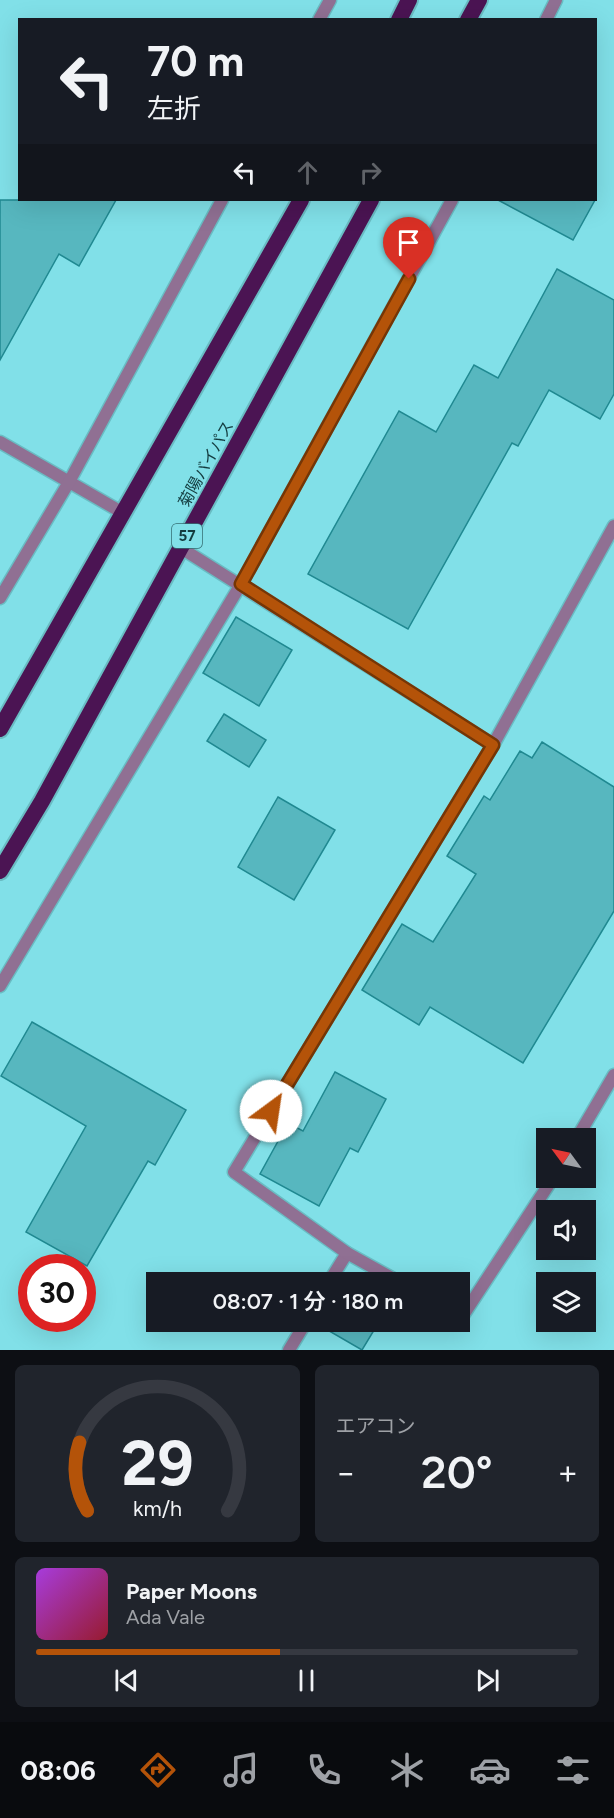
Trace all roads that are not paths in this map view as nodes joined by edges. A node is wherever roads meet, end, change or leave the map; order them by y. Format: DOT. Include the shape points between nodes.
graph roads {
  1 [pos="330,0"];
  2 [pos="409,0"];
  3 [pos="479,0"];
  4 [pos="556,0"];
  5 [pos="321,18"];
  6 [pos="400,18"];
  7 [pos="469,18"];
  8 [pos="547,18"];
  9 [pos="221,201"];
  10 [pos="300,201"];
  11 [pos="370,201"];
  12 [pos="451,201"];
  13 [pos="0,442"];
  14 [pos="69,482"];
  15 [pos="123,513"];
  16 [pos="614,526"];
  17 [pos="181,548"];
  18 [pos="241,584"];
  19 [pos="0,598"];
  20 [pos="0,729"];
  21 [pos="493,745"];
  22 [pos="0,871"];
  23 [pos="0,986"];
  24 [pos="614,1075"];
  25 [pos="583,1128"];
  26 [pos="546,1188"];
  27 [pos="347,1253"];
  28 [pos="335,1272"];
  29 [pos="381,1272"];
  30 [pos="470,1305"];
  31 [pos="300,1332"];
  32 [pos="289,1350"];
  1 -- 5 [label="street"];
  2 -- 6 [label="highway"];
  3 -- 7 [label="highway"];
  4 -- 8 [label="street"];
  9 -- 14 [label="street"];
  10 -- 15 [label="highway"];
  11 -- 17 [label="highway, 菊陽バイパス / 57"];
  12 -- 18 [label="street"];
  13 -- 14 [label="street"];
  14 -- 15 [label="street"];
  14 -- 19 [label="street"];
  15 -- 20 [label="highway"];
  16 -- 21 [label="street"];
  17 -- 18 [label="street"];
  17 -- 22 [label="highway, 菊陽バイパス / 57"];
  18 -- 21 [label="street"];
  18 -- 23 [label="street"];
  21 -- 27 [label="street" via="234,1172"];
  24 -- 25 [label="street"];
  26 -- 30 [label="street"];
  27 -- 28 [label="street"];
  27 -- 29 [label="street"];
  31 -- 32 [label="street"];
}
